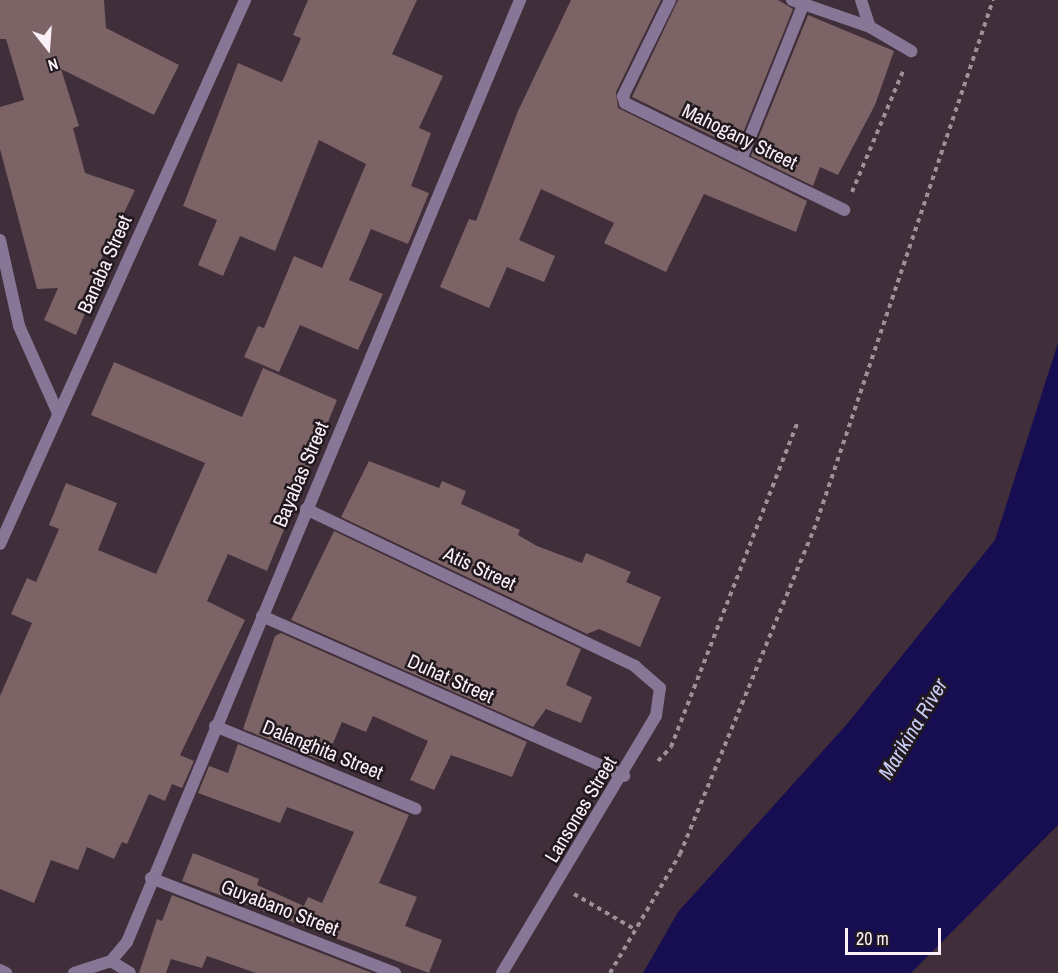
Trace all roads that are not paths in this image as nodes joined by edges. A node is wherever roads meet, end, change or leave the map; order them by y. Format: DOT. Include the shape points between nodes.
graph roads {
  1 [pos="245,0"];
  2 [pos="520,0"];
  3 [pos="670,0"];
  4 [pos="861,0"];
  5 [pos="798,2"];
  6 [pos="870,27"];
  7 [pos="911,51"];
  8 [pos="742,158"];
  9 [pos="844,210"];
  10 [pos="0,240"];
  11 [pos="58,413"];
  12 [pos="306,509"];
  13 [pos="0,544"];
  14 [pos="262,616"];
  15 [pos="635,666"];
  16 [pos="215,726"];
  17 [pos="624,776"];
  18 [pos="416,809"];
  19 [pos="152,878"];
  20 [pos="111,961"];
  21 [pos="0,970"];
  22 [pos="6,973"];
  23 [pos="74,973"];
  24 [pos="130,973"];
  25 [pos="395,973"];
  26 [pos="502,973"];
  1 -- 11 [label="street, Banaba Street"];
  2 -- 12 [label="street, Bayabas Street"];
  3 -- 8 [label="street, Mahogany Street" via="623,96 625,103"];
  4 -- 6 [label="street"];
  5 -- 6 [label="street"];
  5 -- 8 [label="street"];
  6 -- 7 [label="street"];
  8 -- 9 [label="street, Mahogany Street"];
  10 -- 11 [label="street" via="19,326"];
  11 -- 13 [label="street, Banaba Street"];
  12 -- 14 [label="street, Bayabas Street"];
  12 -- 15 [label="street, Atis Street"];
  14 -- 16 [label="street, Bayabas Street"];
  14 -- 17 [label="street, Duhat Street"];
  15 -- 17 [label="street, Lansones Street" via="660,688 656,716"];
  16 -- 18 [label="street, Dalanghita Street"];
  16 -- 19 [label="street, Bayabas Street"];
  17 -- 26 [label="street, Lansones Street"];
  19 -- 20 [label="street, Bayabas Street" via="127,942"];
  19 -- 25 [label="street, Guyabano Street"];
  20 -- 23 [label="street"];
  20 -- 24 [label="street"];
  21 -- 22 [label="street"];
}
